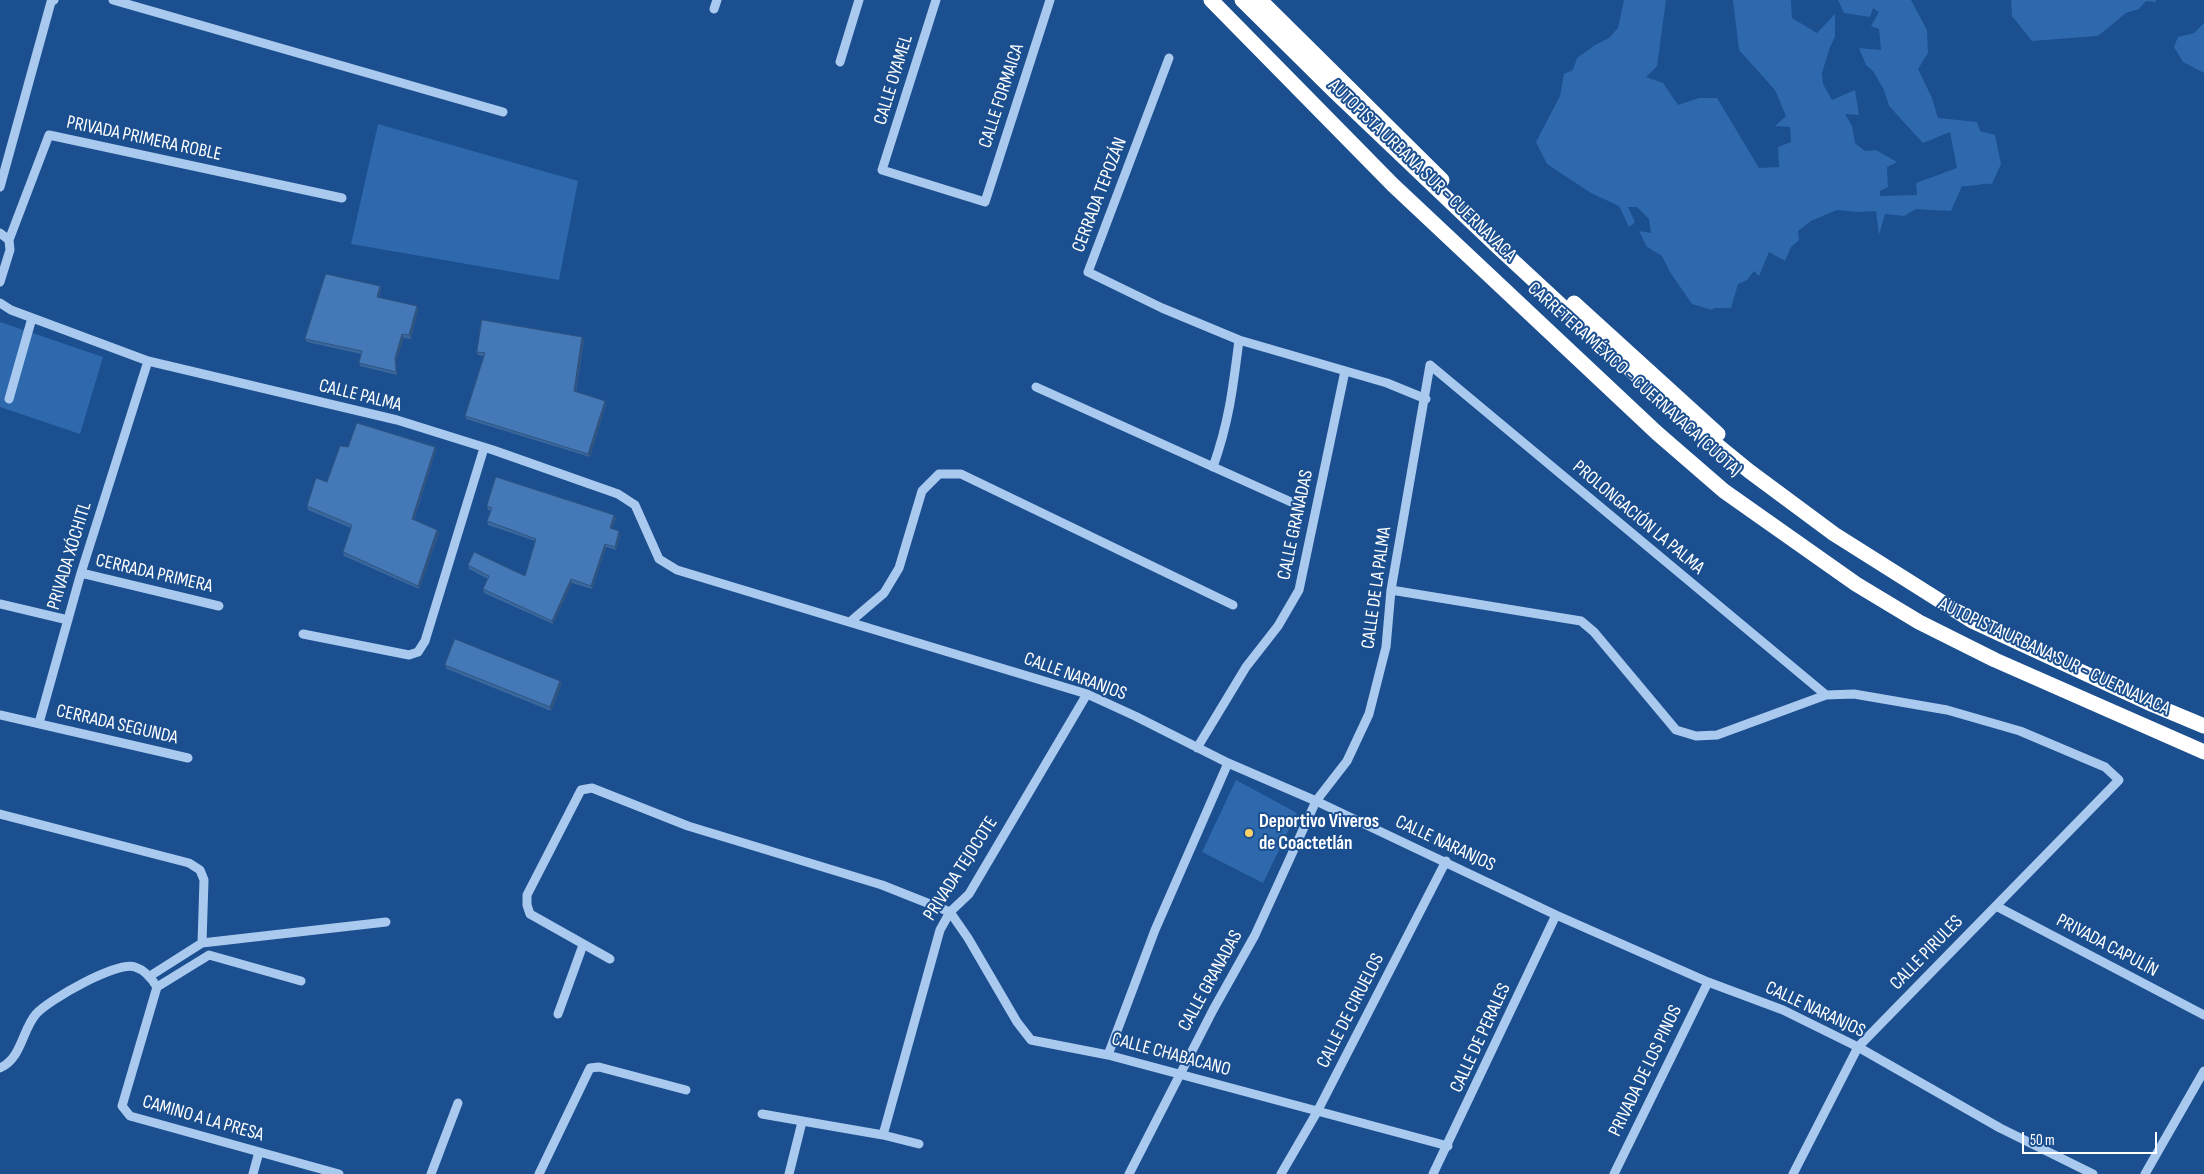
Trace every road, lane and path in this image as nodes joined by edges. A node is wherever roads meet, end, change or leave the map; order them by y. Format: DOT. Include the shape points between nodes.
graph roads {
  1 [pos="54,0"];
  2 [pos="113,0"];
  3 [pos="859,0"];
  4 [pos="936,0"];
  5 [pos="1050,0"];
  6 [pos="1211,0"];
  7 [pos="1218,0"];
  8 [pos="1242,0"];
  9 [pos="1260,0"];
  10 [pos="1169,58"];
  11 [pos="840,62"];
  12 [pos="503,112"];
  13 [pos="0,187"];
  14 [pos="342,198"];
  15 [pos="985,202"];
  16 [pos="0,233"];
  17 [pos="9,240"];
  18 [pos="0,282"];
  19 [pos="0,302"];
  20 [pos="32,318"];
  21 [pos="1239,340"];
  22 [pos="148,361"];
  23 [pos="1430,365"];
  24 [pos="1345,371"];
  25 [pos="1036,387"];
  26 [pos="9,399"];
  27 [pos="1426,399"];
  28 [pos="484,448"];
  29 [pos="1213,467"];
  30 [pos="1292,502"];
  31 [pos="676,570"];
  32 [pos="81,574"];
  33 [pos="1391,590"];
  34 [pos="0,604"];
  35 [pos="1233,605"];
  36 [pos="218,606"];
  37 [pos="68,620"];
  38 [pos="850,622"];
  39 [pos="303,634"];
  40 [pos="1087,694"];
  41 [pos="1826,695"];
  42 [pos="0,715"];
  43 [pos="2204,722"];
  44 [pos="39,723"];
  45 [pos="2204,726"];
  46 [pos="1197,748"];
  47 [pos="2204,751"];
  48 [pos="188,758"];
  49 [pos="1228,764"];
  50 [pos="1316,801"];
  51 [pos="0,814"];
  52 [pos="1446,862"];
  53 [pos="1996,906"];
  54 [pos="950,912"];
  55 [pos="1556,915"];
  56 [pos="386,922"];
  57 [pos="202,943"];
  58 [pos="584,946"];
  59 [pos="610,960"];
  60 [pos="150,976"];
  61 [pos="301,981"];
  62 [pos="1708,982"];
  63 [pos="157,988"];
  64 [pos="558,1014"];
  65 [pos="2204,1015"];
  66 [pos="1858,1047"];
  67 [pos="1108,1055"];
  68 [pos="0,1068"];
  69 [pos="2204,1071"];
  70 [pos="1180,1074"];
  71 [pos="686,1090"];
  72 [pos="458,1103"];
  73 [pos="1317,1112"];
  74 [pos="762,1114"];
  75 [pos="802,1122"];
  76 [pos="883,1135"];
  77 [pos="919,1144"];
  78 [pos="1448,1146"];
  79 [pos="259,1152"];
  80 [pos="2074,1170"];
  81 [pos="253,1174"];
  82 [pos="339,1174"];
  83 [pos="432,1174"];
  84 [pos="539,1174"];
  85 [pos="788,1174"];
  86 [pos="1129,1174"];
  87 [pos="1281,1174"];
  88 [pos="1434,1174"];
  89 [pos="1614,1174"];
  90 [pos="1793,1174"];
  91 [pos="2092,1174"];
  92 [pos="2145,1174"];
  1 -- 13 [label="street"];
  2 -- 12 [label="street"];
  3 -- 11 [label="street"];
  4 -- 15 [label="street, CALLE OYAMEL" via="882,170"];
  5 -- 15 [label="street, CALLE FORMAICA"];
  6 -- 47 [label="highway, CARRETERA MÉXICO - CUERNAVACA (CUOTA)" via="1393,184 1657,434 1724,491 1856,584 1919,622 1995,660"];
  7 -- 47 [label="highway, AUTOPISTA URBANA SUR - CUERNAVACA" via="1642,414 1741,498 1902,606 2003,660"];
  8 -- 45 [label="highway, CARRETERA MÉXICO - CUERNAVACA (CUOTA)" via="1505,254 1673,409 1749,471 1834,534 1972,621"];
  9 -- 43 [label="highway, AUTOPISTA URBANA SUR - CUERNAVACA" via="1508,243 1772,482 1852,542 1924,589 2018,640"];
  10 -- 21 [label="street, CERRADA TEPOZÁN" via="1088,272"];
  14 -- 17 [label="street, PRIVADA PRIMERA ROBLE" via="49,135"];
  16 -- 17 [label="street"];
  17 -- 18 [label="street" via="10,250"];
  19 -- 20 [label="street, CALLE PALMA"];
  20 -- 22 [label="street, CALLE PALMA"];
  20 -- 26 [label="street"];
  21 -- 24 [label="street, CERRADA TEPOZÁN"];
  21 -- 29 [label="street" via="1231,407"];
  22 -- 28 [label="street, CALLE PALMA" via="397,420"];
  22 -- 32 [label="street, PRIVADA XÓCHITL"];
  23 -- 27 [label="street, CALLE DE LA PALMA"];
  23 -- 41 [label="street, PROLONGACIÓN LA PALMA"];
  24 -- 27 [label="street, CERRADA TEPOZÁN"];
  24 -- 46 [label="street, CALLE GRANADAS" via="1299,590 1278,626 1246,667"];
  25 -- 29 [label="street"];
  27 -- 33 [label="street, CALLE DE LA PALMA"];
  28 -- 31 [label="street, CALLE PALMA" via="618,494 635,505 659,559"];
  28 -- 39 [label="street" via="425,641 418,652 410,655"];
  29 -- 30 [label="street"];
  31 -- 38 [label="street, CALLE NARANJOS"];
  32 -- 36 [label="street, CERRADA PRIMERA"];
  32 -- 37 [label="street, PRIVADA XÓCHITL"];
  33 -- 41 [label="street" via="1580,621 1594,632 1676,730 1696,736 1717,735"];
  33 -- 50 [label="street, CALLE DE LA PALMA" via="1386,647 1369,714 1347,761"];
  34 -- 37 [label="street"];
  35 -- 38 [label="street" via="961,474 939,474 922,491 899,568 889,585"];
  37 -- 44 [label="street, PRIVADA XÓCHITL"];
  38 -- 40 [label="street, CALLE NARANJOS"];
  40 -- 46 [label="street, CALLE NARANJOS"];
  40 -- 54 [label="street, PRIVADA TEJOCOTE" via="969,894"];
  41 -- 53 [label="street, CALLE PIRULES" via="1854,694 1977,717 2020,731 2105,767 2119,780"];
  42 -- 44 [label="street"];
  44 -- 48 [label="street, CERRADA SEGUNDA"];
  46 -- 49 [label="street, CALLE NARANJOS"];
  49 -- 50 [label="street, CALLE NARANJOS"];
  49 -- 67 [label="street" via="1154,930"];
  50 -- 52 [label="street, CALLE NARANJOS"];
  50 -- 70 [label="street, CALLE GRANADAS" via="1255,935"];
  51 -- 57 [label="street" via="189,863 200,870 204,880"];
  52 -- 55 [label="street, CALLE NARANJOS"];
  52 -- 73 [label="street, CALLE DE CIRUELOS"];
  53 -- 65 [label="street, PRIVADA CAPULÍN"];
  53 -- 66 [label="street, CALLE PIRULES"];
  54 -- 58 [label="street" via="882,885 688,826 592,788 581,790 527,895 530,914"];
  54 -- 67 [label="street, CALLE CHABACANO" via="1031,1040"];
  54 -- 76 [label="street, PRIVADA TEJOCOTE" via="940,930"];
  55 -- 62 [label="street, CALLE NARANJOS"];
  55 -- 78 [label="street, CALLE DE PERALES"];
  56 -- 57 [label="street"];
  57 -- 60 [label="street"];
  58 -- 59 [label="street"];
  58 -- 64 [label="street"];
  60 -- 63 [label="street"];
  60 -- 68 [label="street" via="134,966 117,968 60,995 34,1015 18,1052"];
  61 -- 63 [label="street" via="209,955"];
  62 -- 66 [label="street, CALLE NARANJOS" via="1783,1010"];
  62 -- 89 [label="street, PRIVADA DE LOS PINOS"];
  63 -- 79 [label="street, CAMINO A LA PRESA" via="122,1106 130,1116"];
  66 -- 80 [label="street, CALLE NARANJOS"];
  66 -- 90 [label="street, CALLE PIRULES"];
  67 -- 70 [label="street, CALLE CHABACANO"];
  69 -- 92 [label="street"];
  70 -- 73 [label="street, CALLE CHABACANO"];
  70 -- 86 [label="street, CALLE GRANADAS"];
  71 -- 84 [label="street" via="599,1067 590,1068"];
  72 -- 83 [label="street"];
  73 -- 78 [label="street, CALLE CHABACANO"];
  73 -- 87 [label="street, CALLE DE CIRUELOS"];
  74 -- 75 [label="street"];
  75 -- 76 [label="street"];
  75 -- 85 [label="street"];
  76 -- 77 [label="street"];
  78 -- 88 [label="street, CALLE DE PERALES"];
  79 -- 81 [label="street"];
  79 -- 82 [label="street, CAMINO A LA PRESA"];
  80 -- 91 [label="street, CALLE NARANJOS"];
}
